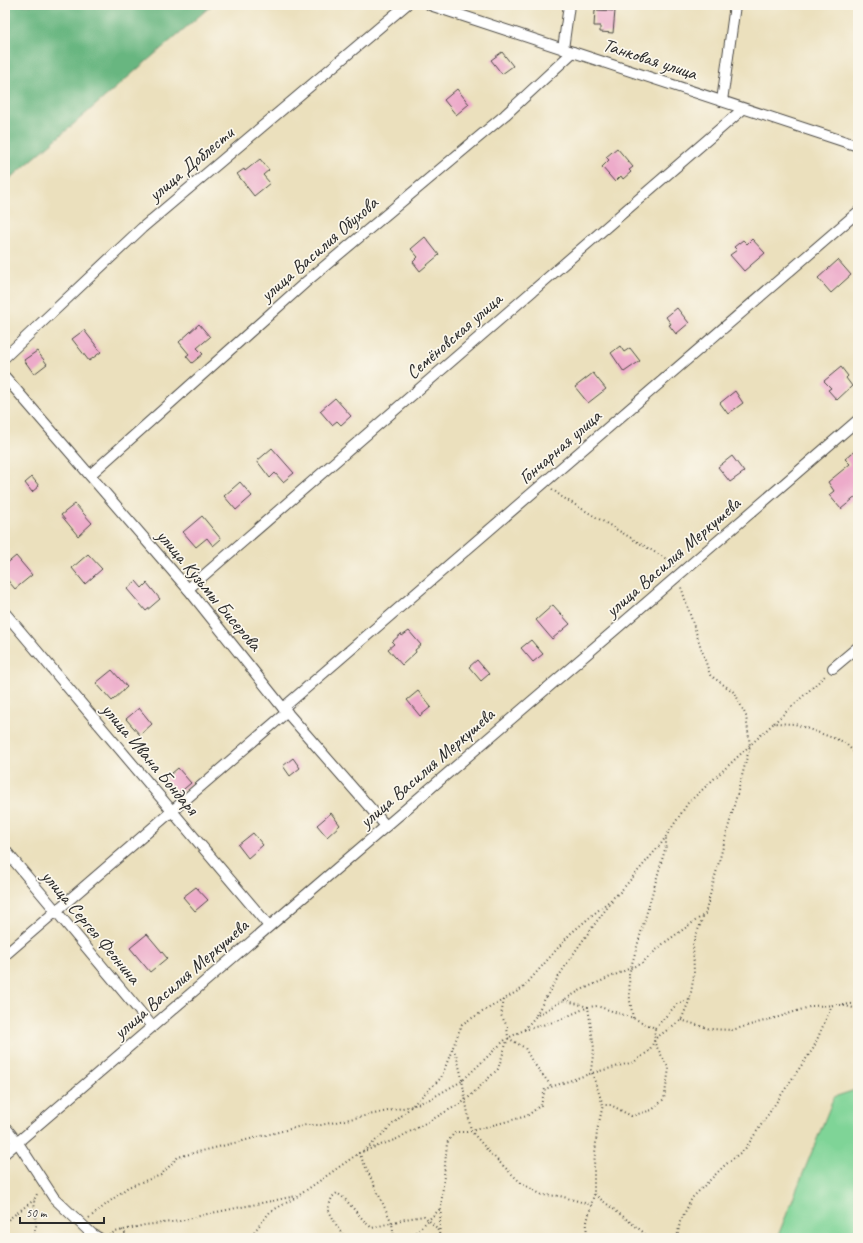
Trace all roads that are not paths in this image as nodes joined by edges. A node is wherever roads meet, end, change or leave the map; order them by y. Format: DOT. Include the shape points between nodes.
graph roads {
  1 [pos="406,5"];
  2 [pos="430,5"];
  3 [pos="569,5"];
  4 [pos="735,5"];
  5 [pos="563,49"];
  6 [pos="573,52"];
  7 [pos="722,101"];
  8 [pos="743,109"];
  9 [pos="858,146"];
  10 [pos="858,212"];
  11 [pos="5,357"];
  12 [pos="5,377"];
  13 [pos="858,420"];
  14 [pos="90,475"];
  15 [pos="188,589"];
  16 [pos="5,613"];
  17 [pos="858,647"];
  18 [pos="833,668"];
  19 [pos="285,710"];
  20 [pos="172,812"];
  21 [pos="386,826"];
  22 [pos="5,850"];
  23 [pos="56,911"];
  24 [pos="269,926"];
  25 [pos="5,955"];
  26 [pos="152,1026"];
  27 [pos="5,1127"];
  28 [pos="18,1142"];
  29 [pos="5,1153"];
  30 [pos="94,1237"];
  1 -- 11 [label="street, улица Доблести" via="142,228"];
  2 -- 5 [label="street, Танковая улица"];
  3 -- 5 [label="street"];
  4 -- 7 [label="street"];
  5 -- 6 [label="street, Танковая улица"];
  6 -- 7 [label="street, Танковая улица"];
  6 -- 14 [label="street, улица Василия Обухова" via="505,115 307,281"];
  7 -- 8 [label="street, Танковая улица"];
  8 -- 9 [label="street, Танковая улица"];
  8 -- 15 [label="street, Семёновская улица"];
  10 -- 19 [label="street, Гончарная улица"];
  12 -- 14 [label="street, улица Кузьмы Бисерова"];
  13 -- 21 [label="street, улица Василия Меркушева"];
  14 -- 15 [label="street, улица Кузьмы Бисерова"];
  15 -- 19 [label="street, улица Кузьмы Бисерова"];
  16 -- 20 [label="street, улица Ивана Бондаря"];
  17 -- 18 [label="street"];
  19 -- 20 [label="street, Гончарная улица"];
  19 -- 21 [label="street, улица Кузьмы Бисерова"];
  20 -- 23 [label="street, Гончарная улица"];
  20 -- 24 [label="street, улица Ивана Бондаря"];
  21 -- 24 [label="street, улица Василия Меркушева"];
  22 -- 23 [label="street, улица Сергея Феонина"];
  23 -- 25 [label="street, Гончарная улица"];
  23 -- 26 [label="street, улица Сергея Феонина"];
  24 -- 26 [label="street, улица Василия Меркушева"];
  26 -- 28 [label="street, улица Василия Меркушева"];
  27 -- 28 [label="street"];
  28 -- 29 [label="street, улица Василия Меркушева"];
  28 -- 30 [label="street" via="54,1198"];
}
